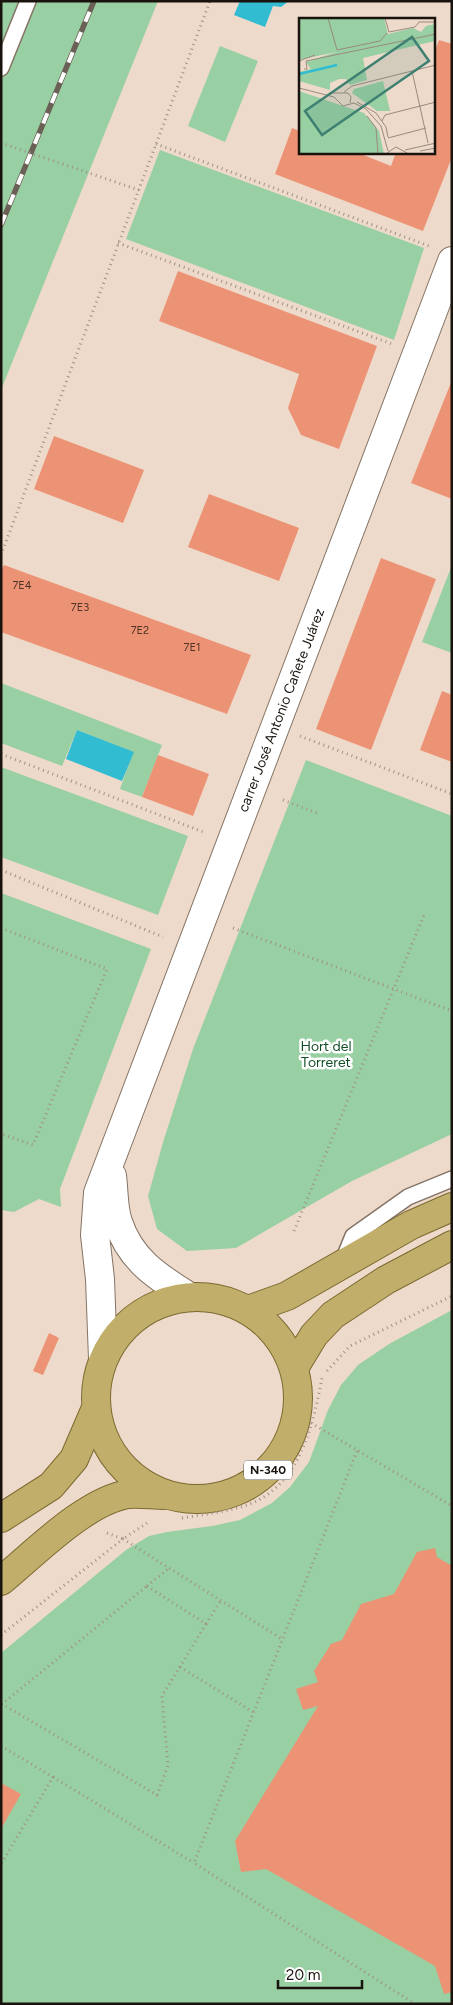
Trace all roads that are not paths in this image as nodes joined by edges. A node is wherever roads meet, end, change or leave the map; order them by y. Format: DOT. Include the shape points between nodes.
graph roads {
  1 [pos="28,1"];
  2 [pos="1,68"];
  3 [pos="441,254"];
  4 [pos="444,305"];
  5 [pos="110,1159"];
  6 [pos="452,1179"];
  7 [pos="452,1207"];
  8 [pos="452,1245"];
  9 [pos="341,1266"];
  10 [pos="182,1293"];
  11 [pos="253,1308"];
  12 [pos="103,1351"];
  13 [pos="297,1364"];
  14 [pos="94,1414"];
  15 [pos="162,1507"];
  16 [pos="1,1518"];
  17 [pos="1,1581"];
  1 -- 2 [label="lane"];
  3 -- 4 [label="street, carrer José Antonio Cañete Juárez"];
  4 -- 5 [label="street, carrer José Antonio Cañete Juárez"];
  5 -- 10 [label="street, carrer José Antonio Cañete Juárez" via="117,1220 131,1252 158,1278"];
  5 -- 12 [label="street, carrer José Antonio Cañete Juárez" via="98,1193 95,1235"];
  6 -- 9 [label="lane" via="408,1197 353,1236"];
  7 -- 9 [label="highway" via="411,1225"];
  8 -- 13 [label="highway" via="386,1280 333,1315 314,1335"];
  9 -- 11 [label="highway" via="287,1296"];
  10 -- 11 [label="highway, N-340"];
  10 -- 12 [label="highway, N-340" via="143,1311"];
  11 -- 13 [label="highway, N-340" via="277,1334"];
  12 -- 14 [label="highway, N-340"];
  13 -- 15 [label="highway, N-340" via="298,1408 294,1428 275,1463 244,1488 226,1495 186,1499"];
  14 -- 15 [label="highway, N-340" via="107,1445 122,1467"];
  14 -- 16 [label="highway, N-340" via="74,1459 50,1486"];
  15 -- 17 [label="highway, N-340" via="129,1494 102,1502 78,1517"];
}
